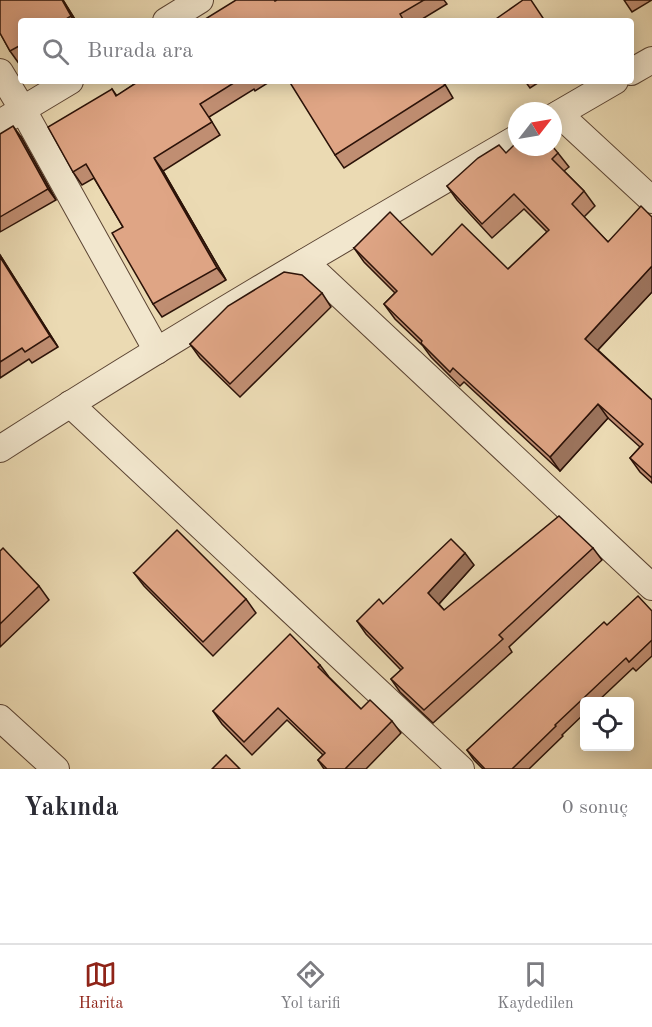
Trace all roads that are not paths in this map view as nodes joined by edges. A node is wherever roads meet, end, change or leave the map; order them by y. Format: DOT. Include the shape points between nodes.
graph roads {
  1 [pos="200,0"];
  2 [pos="171,18"];
  3 [pos="652,60"];
  4 [pos="634,70"];
  5 [pos="0,72"];
  6 [pos="65,84"];
  7 [pos="610,84"];
  8 [pos="23,110"];
  9 [pos="562,112"];
  10 [pos="562,121"];
  11 [pos="0,123"];
  12 [pos="508,143"];
  13 [pos="652,200"];
  14 [pos="305,262"];
  15 [pos="157,351"];
  16 [pos="70,404"];
  17 [pos="0,449"];
  18 [pos="652,587"];
  19 [pos="0,718"];
  20 [pos="56,769"];
  21 [pos="461,769"];
  1 -- 2 [label="street"];
  3 -- 4 [label="street"];
  5 -- 8 [label="street"];
  6 -- 8 [label="street"];
  7 -- 9 [label="street"];
  8 -- 11 [label="street"];
  8 -- 15 [label="street"];
  10 -- 13 [label="street"];
  12 -- 14 [label="street"];
  14 -- 15 [label="street"];
  14 -- 18 [label="street"];
  15 -- 16 [label="street"];
  16 -- 17 [label="street"];
  16 -- 21 [label="street"];
  19 -- 20 [label="street"];
}
